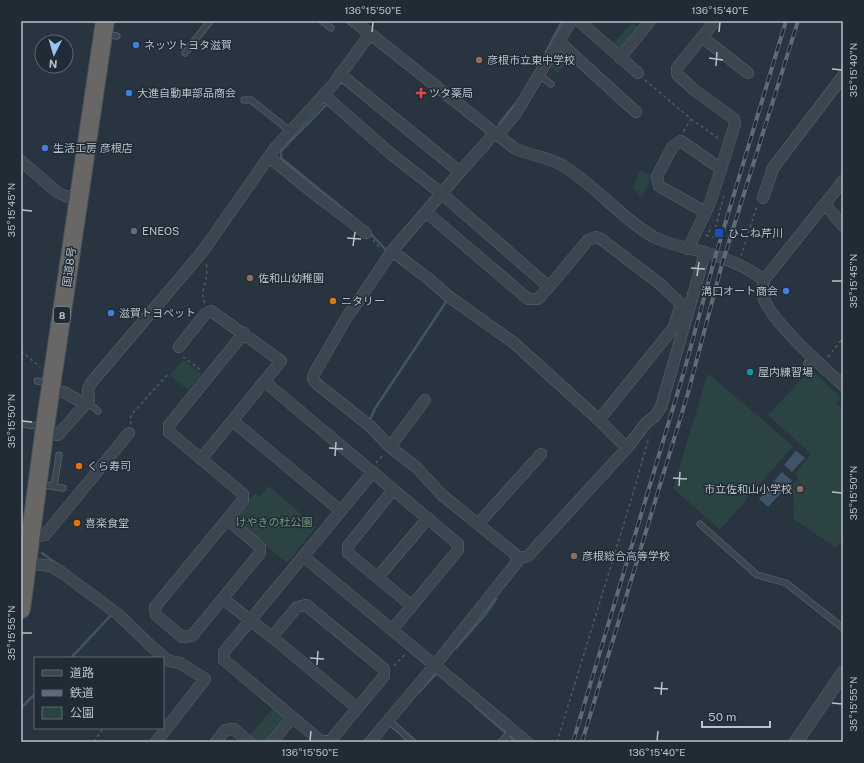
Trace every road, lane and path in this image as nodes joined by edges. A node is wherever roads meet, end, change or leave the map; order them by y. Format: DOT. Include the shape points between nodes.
graph roads {
  1 [pos="210,21"];
  2 [pos="322,21"];
  3 [pos="354,21"];
  4 [pos="571,21"];
  5 [pos="579,21"];
  6 [pos="650,21"];
  7 [pos="715,21"];
  8 [pos="331,28"];
  9 [pos="108,30"];
  10 [pos="370,34"];
  11 [pos="702,37"];
  12 [pos="558,41"];
  13 [pos="185,54"];
  14 [pos="620,58"];
  15 [pos="748,73"];
  16 [pos="340,74"];
  17 [pos="539,75"];
  18 [pos="639,75"];
  19 [pos="843,76"];
  20 [pos="551,84"];
  21 [pos="324,95"];
  22 [pos="244,100"];
  23 [pos="636,112"];
  24 [pos="691,119"];
  25 [pos="290,131"];
  26 [pos="496,134"];
  27 [pos="681,141"];
  28 [pos="728,145"];
  29 [pos="267,158"];
  30 [pos="21,161"];
  31 [pos="721,169"];
  32 [pos="460,172"];
  33 [pos="843,181"];
  34 [pos="441,193"];
  35 [pos="79,198"];
  36 [pos="763,198"];
  37 [pos="825,204"];
  38 [pos="426,212"];
  39 [pos="706,212"];
  40 [pos="843,228"];
  41 [pos="366,233"];
  42 [pos="688,249"];
  43 [pos="203,251"];
  44 [pos="705,253"];
  45 [pos="390,254"];
  46 [pos="738,264"];
  47 [pos="764,280"];
  48 [pos="549,287"];
  49 [pos="685,306"];
  50 [pos="211,311"];
  51 [pos="244,333"];
  52 [pos="843,338"];
  53 [pos="179,347"];
  54 [pos="21,351"];
  55 [pos="824,362"];
  56 [pos="169,373"];
  57 [pos="209,376"];
  58 [pos="840,379"];
  59 [pos="45,381"];
  60 [pos="265,382"];
  61 [pos="425,400"];
  62 [pos="86,403"];
  63 [pos="98,411"];
  64 [pos="655,416"];
  65 [pos="599,420"];
  66 [pos="233,421"];
  67 [pos="23,424"];
  68 [pos="44,430"];
  69 [pos="129,433"];
  70 [pos="390,447"];
  71 [pos="627,448"];
  72 [pos="541,454"];
  73 [pos="59,455"];
  74 [pos="201,459"];
  75 [pos="373,469"];
  76 [pos="46,485"];
  77 [pos="63,488"];
  78 [pos="393,490"];
  79 [pos="341,511"];
  80 [pos="428,518"];
  81 [pos="228,520"];
  82 [pos="478,524"];
  83 [pos="700,524"];
  84 [pos="26,539"];
  85 [pos="303,556"];
  86 [pos="518,560"];
  87 [pos="27,563"];
  88 [pos="378,577"];
  89 [pos="223,599"];
  90 [pos="412,606"];
  91 [pos="21,609"];
  92 [pos="251,620"];
  93 [pos="843,628"];
  94 [pos="392,630"];
  95 [pos="272,637"];
  96 [pos="408,651"];
  97 [pos="435,665"];
  98 [pos="843,673"];
  99 [pos="384,676"];
  100 [pos="357,708"];
  101 [pos="292,718"];
  102 [pos="388,720"];
  103 [pos="102,729"];
  104 [pos="509,733"];
  105 [pos="94,742"];
  106 [pos="156,742"];
  107 [pos="216,742"];
  108 [pos="250,742"];
  109 [pos="272,742"];
  110 [pos="370,742"];
  111 [pos="413,742"];
  112 [pos="501,742"];
  113 [pos="527,742"];
  114 [pos="557,742"];
  115 [pos="796,742"];
  1 -- 13 [label="lane"];
  2 -- 8 [label="lane"];
  3 -- 10 [label="street"];
  4 -- 12 [label="street"];
  5 -- 14 [label="street"];
  6 -- 14 [label="street"];
  7 -- 11 [label="street"];
  9 -- 35 [label="highway, 国道8号 / 8"];
  10 -- 16 [label="street"];
  10 -- 26 [label="street"];
  11 -- 15 [label="street"];
  11 -- 28 [label="street" via="677,68 677,74 693,89 734,118"];
  12 -- 17 [label="street"];
  12 -- 23 [label="street"];
  14 -- 18 [label="street"];
  16 -- 21 [label="street"];
  16 -- 32 [label="street"];
  17 -- 20 [label="lane"];
  17 -- 26 [label="street" via="516,113"];
  18 -- 24 [label="path"];
  19 -- 36 [label="street" via="773,168"];
  21 -- 25 [label="street"];
  21 -- 34 [label="street" via="391,154"];
  22 -- 25 [label="lane" via="251,100"];
  24 -- 27 [label="path" via="681,135"];
  24 -- 28 [label="path"];
  25 -- 29 [label="street"];
  26 -- 32 [label="street"];
  26 -- 42 [label="street" via="523,153 565,167 638,227 667,243"];
  27 -- 31 [label="street"];
  27 -- 39 [label="street" via="673,146 657,176 659,186"];
  28 -- 31 [label="street"];
  29 -- 41 [label="street"];
  29 -- 43 [label="street"];
  30 -- 35 [label="street" via="61,194"];
  31 -- 39 [label="street"];
  32 -- 34 [label="street"];
  33 -- 37 [label="street"];
  34 -- 38 [label="street"];
  34 -- 48 [label="street"];
  35 -- 59 [label="highway, 国道8号 / 8"];
  36 -- 46 [label="path" via="757,206"];
  37 -- 40 [label="street"];
  37 -- 47 [label="street"];
  38 -- 45 [label="street"];
  38 -- 48 [label="street" via="528,299 538,299"];
  39 -- 42 [label="street"];
  41 -- 45 [label="path"];
  42 -- 44 [label="street"];
  43 -- 50 [label="path" via="207,276 203,301"];
  43 -- 62 [label="street" via="91,383 88,388 89,400"];
  44 -- 46 [label="street"];
  44 -- 49 [label="street"];
  45 -- 65 [label="street" via="430,280 514,343"];
  45 -- 70 [label="street" via="348,315 313,379 370,426"];
  46 -- 47 [label="street"];
  47 -- 58 [label="street" via="762,292 776,319 811,356"];
  48 -- 49 [label="street" via="588,240 596,237 660,284"];
  49 -- 64 [label="street" via="661,408"];
  49 -- 65 [label="street" via="674,327"];
  50 -- 51 [label="street"];
  50 -- 53 [label="street" via="205,314"];
  51 -- 57 [label="street"];
  51 -- 60 [label="street" via="281,361"];
  52 -- 55 [label="path"];
  53 -- 57 [label="path" via="180,355"];
  54 -- 59 [label="path"];
  56 -- 69 [label="path" via="132,414 132,430"];
  57 -- 74 [label="street" via="169,425 169,432"];
  59 -- 62 [label="street"];
  59 -- 68 [label="highway, 国道8号 / 8"];
  60 -- 66 [label="street"];
  60 -- 75 [label="street"];
  61 -- 70 [label="street"];
  62 -- 63 [label="lane"];
  62 -- 68 [label="street" via="58,435"];
  64 -- 71 [label="street" via="646,423"];
  64 -- 114 [label="path"];
  65 -- 71 [label="street"];
  66 -- 74 [label="street"];
  66 -- 79 [label="street"];
  67 -- 68 [label="lane"];
  68 -- 76 [label="highway, 国道8号 / 8"];
  69 -- 84 [label="street" via="45,536"];
  70 -- 75 [label="path"];
  70 -- 82 [label="street" via="416,467 442,495"];
  71 -- 86 [label="street" via="528,556"];
  72 -- 82 [label="street"];
  73 -- 76 [label="lane"];
  74 -- 81 [label="street" via="243,494 243,500"];
  75 -- 78 [label="street"];
  75 -- 79 [label="street"];
  76 -- 77 [label="lane"];
  76 -- 84 [label="highway, 国道8号 / 8"];
  78 -- 80 [label="street"];
  78 -- 88 [label="street" via="348,546 348,553"];
  79 -- 85 [label="street"];
  80 -- 88 [label="street"];
  80 -- 90 [label="street" via="458,544 458,550"];
  81 -- 89 [label="street" via="260,547 260,553"];
  81 -- 89 [label="street" via="155,607 156,615 182,637 192,636"];
  82 -- 86 [label="street" via="516,555"];
  83 -- 93 [label="lane" via="758,575 786,583"];
  84 -- 87 [label="highway, 国道8号 / 8"];
  85 -- 92 [label="street"];
  85 -- 94 [label="street"];
  86 -- 97 [label="street"];
  87 -- 91 [label="highway, 国道8号 / 8"];
  87 -- 106 [label="street" via="51,566 119,615 169,661 180,663 205,678"];
  88 -- 90 [label="street"];
  89 -- 92 [label="street"];
  90 -- 94 [label="street"];
  92 -- 95 [label="street"];
  92 -- 101 [label="street" via="224,652 224,660"];
  94 -- 97 [label="street"];
  95 -- 99 [label="street" via="297,607 306,605 384,669"];
  95 -- 100 [label="street"];
  96 -- 99 [label="path"];
  97 -- 102 [label="street"];
  97 -- 104 [label="street"];
  98 -- 115 [label="street"];
  99 -- 100 [label="street"];
  100 -- 101 [label="street" via="331,740 322,742"];
  101 -- 109 [label="street"];
  102 -- 110 [label="street"];
  102 -- 111 [label="lane"];
  103 -- 105 [label="path"];
  104 -- 112 [label="lane"];
  104 -- 113 [label="street"];
  107 -- 108 [label="street" via="225,730 234,729"];
}
